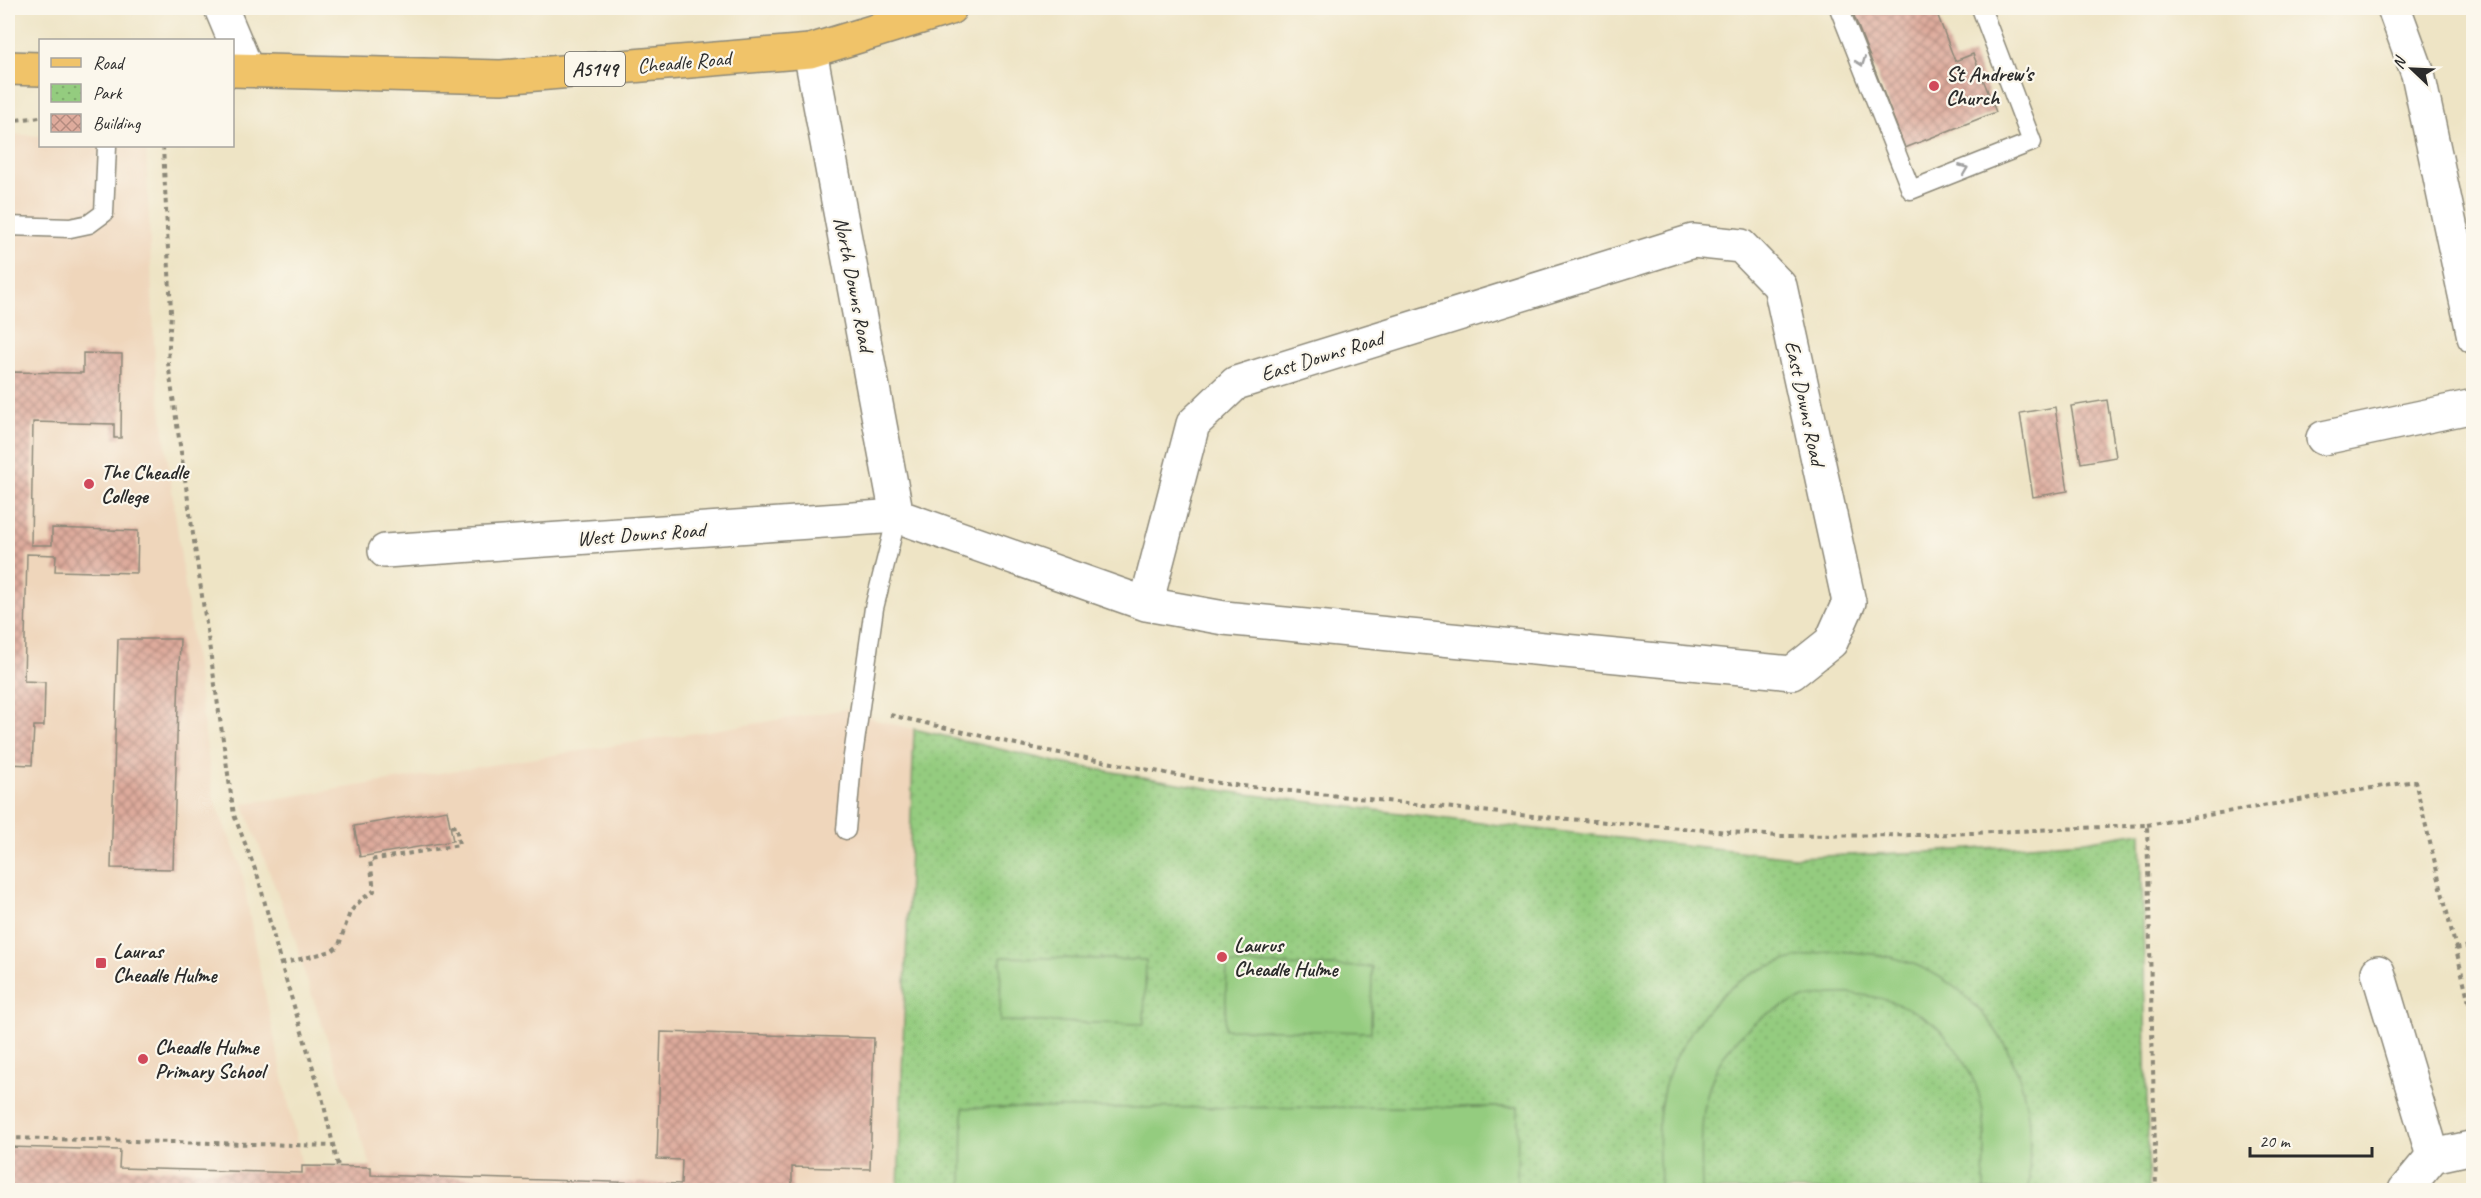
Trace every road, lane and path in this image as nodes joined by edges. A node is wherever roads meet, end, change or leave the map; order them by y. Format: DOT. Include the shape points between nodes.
graph roads {
  1 [pos="221,8"];
  2 [pos="950,8"];
  3 [pos="1839,8"];
  4 [pos="1981,8"];
  5 [pos="2394,8"];
  6 [pos="230,39"];
  7 [pos="234,50"];
  8 [pos="810,51"];
  9 [pos="8,68"];
  10 [pos="39,69"];
  11 [pos="240,70"];
  12 [pos="39,117"];
  13 [pos="8,121"];
  14 [pos="107,147"];
  15 [pos="163,147"];
  16 [pos="8,226"];
  17 [pos="2474,337"];
  18 [pos="2474,406"];
  19 [pos="2323,438"];
  20 [pos="897,516"];
  21 [pos="385,551"];
  22 [pos="1146,604"];
  23 [pos="860,707"];
  24 [pos="2147,825"];
  25 [pos="450,827"];
  26 [pos="846,830"];
  27 [pos="2474,945"];
  28 [pos="2456,949"];
  29 [pos="280,964"];
  30 [pos="2378,972"];
  31 [pos="2474,1023"];
  32 [pos="8,1138"];
  33 [pos="334,1146"];
  34 [pos="2474,1147"];
  35 [pos="2433,1156"];
  36 [pos="338,1166"];
  37 [pos="2156,1191"];
  38 [pos="2405,1191"];
  1 -- 6 [label="street"];
  2 -- 8 [label="main road, Cheadle Road / A5149"];
  3 -- 4 [label="lane, one-way" via="1911,190 2031,142"];
  5 -- 17 [label="street" via="2418,74"];
  7 -- 11 [label="street"];
  8 -- 11 [label="main road, Cheadle Road / A5149" via="501,77"];
  8 -- 20 [label="street, North Downs Road"];
  9 -- 10 [label="main road"];
  12 -- 13 [label="path"];
  14 -- 16 [label="lane" via="104,213 89,225"];
  15 -- 29 [label="path" via="171,312 168,363 234,815 258,877"];
  18 -- 19 [label="street"];
  20 -- 21 [label="street, West Downs Road"];
  20 -- 22 [label="street, East Downs Road"];
  20 -- 23 [label="lane" via="874,608"];
  22 -- 22 [label="street, East Downs Road" via="1224,618 1792,673 1831,642 1849,602 1780,286 1741,246 1693,241 1236,383 1193,424"];
  23 -- 24 [label="path" via="1038,749 1224,784 1520,815 1779,836 1928,835"];
  23 -- 26 [label="lane"];
  24 -- 28 [label="path" via="2415,781"];
  24 -- 37 [label="path"];
  25 -- 29 [label="path" via="456,826 459,845 370,861 374,891 350,912 339,945 332,951"];
  27 -- 28 [label="path"];
  28 -- 31 [label="path"];
  29 -- 33 [label="path"];
  30 -- 35 [label="street"];
  32 -- 33 [label="path"];
  33 -- 36 [label="path"];
  34 -- 35 [label="street"];
  35 -- 38 [label="street"];
}
